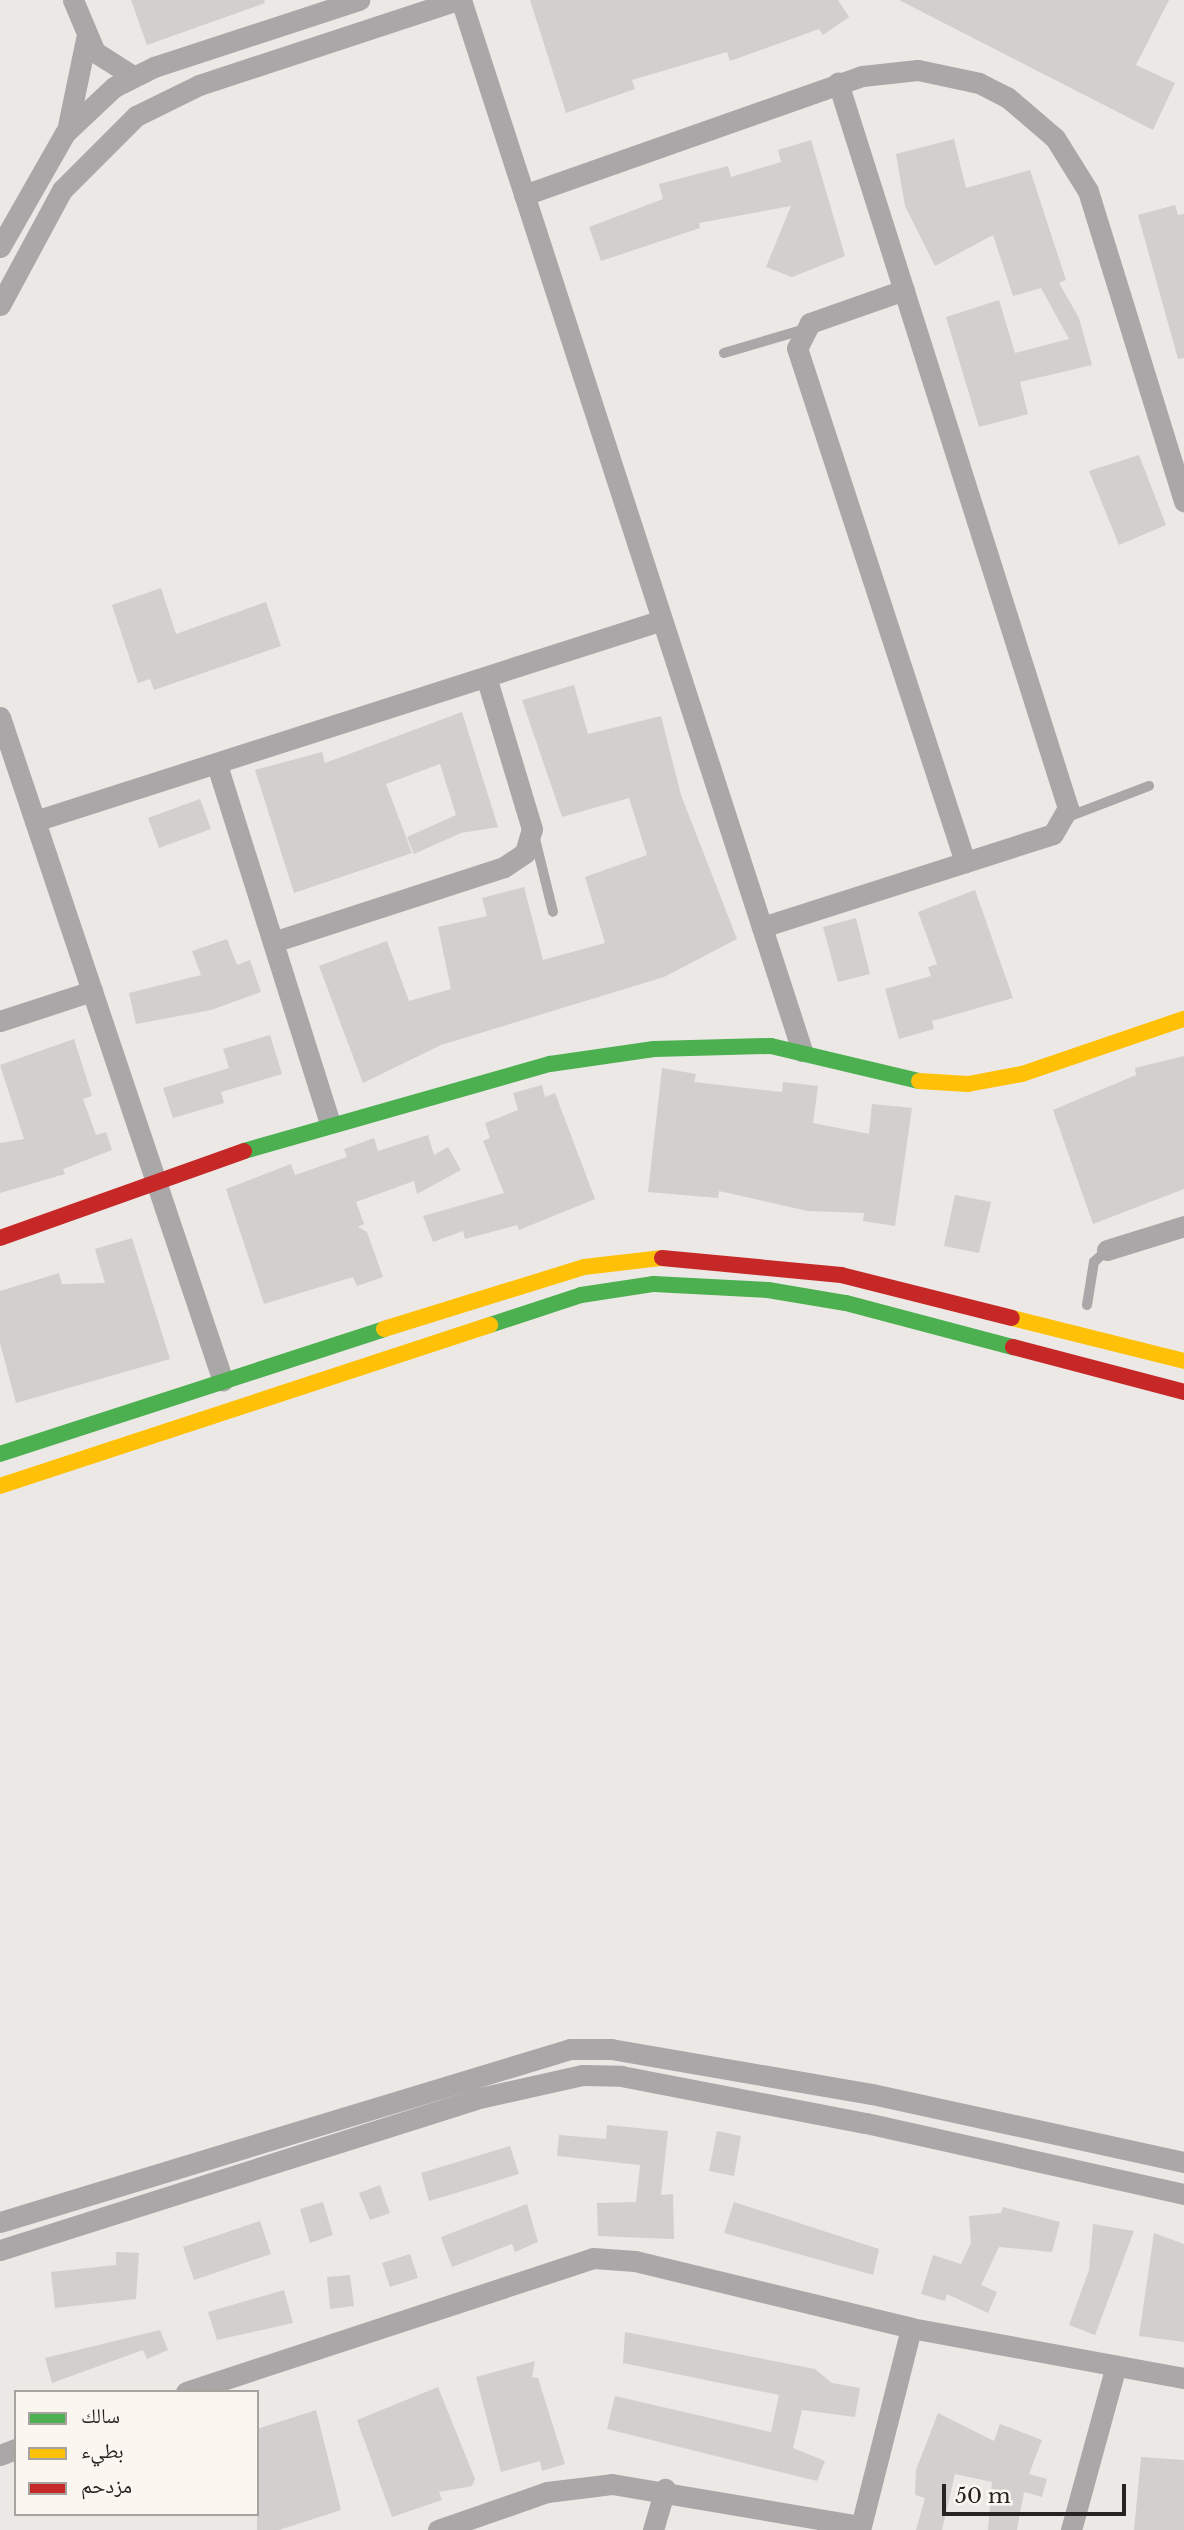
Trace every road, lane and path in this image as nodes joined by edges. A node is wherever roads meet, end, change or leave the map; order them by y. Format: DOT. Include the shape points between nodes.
graph roads {
  1 [pos="73,0"];
  2 [pos="359,0"];
  3 [pos="459,0"];
  4 [pos="86,39"];
  5 [pos="133,76"];
  6 [pos="838,83"];
  7 [pos="65,132"];
  8 [pos="524,195"];
  9 [pos="0,247"];
  10 [pos="22,262"];
  11 [pos="904,290"];
  12 [pos="0,305"];
  13 [pos="803,330"];
  14 [pos="724,353"];
  15 [pos="1184,501"];
  16 [pos="662,620"];
  17 [pos="486,677"];
  18 [pos="0,717"];
  19 [pos="217,765"];
  20 [pos="1149,786"];
  21 [pos="1065,818"];
  22 [pos="35,821"];
  23 [pos="532,829"];
  24 [pos="965,862"];
  25 [pos="553,912"];
  26 [pos="762,927"];
  27 [pos="273,942"];
  28 [pos="92,991"];
  29 [pos="1184,1019"];
  30 [pos="0,1021"];
  31 [pos="802,1051"];
  32 [pos="330,1123"];
  33 [pos="157,1186"];
  34 [pos="1184,1226"];
  35 [pos="0,1238"];
  36 [pos="1107,1250"];
  37 [pos="472,1300"];
  38 [pos="1087,1305"];
  39 [pos="483,1328"];
  40 [pos="1184,1361"];
  41 [pos="223,1381"];
  42 [pos="1184,1392"];
  43 [pos="0,1454"];
  44 [pos="0,1486"];
  45 [pos="872,2094"];
  46 [pos="866,2123"];
  47 [pos="1184,2162"];
  48 [pos="1184,2194"];
  49 [pos="0,2222"];
  50 [pos="0,2250"];
  51 [pos="911,2328"];
  52 [pos="1115,2369"];
  53 [pos="1184,2378"];
  54 [pos="192,2390"];
  55 [pos="665,2489"];
  56 [pos="860,2528"];
  57 [pos="438,2530"];
  58 [pos="653,2530"];
  59 [pos="1071,2530"];
  1 -- 4 [label="street"];
  2 -- 5 [label="street"];
  3 -- 8 [label="street"];
  3 -- 10 [label="street" via="199,85 136,116 83,162"];
  4 -- 5 [label="street" via="106,62"];
  4 -- 7 [label="street"];
  5 -- 7 [label="street" via="96,100"];
  6 -- 8 [label="street"];
  6 -- 11 [label="street"];
  6 -- 15 [label="street" via="887,71 949,74 1007,97 1055,138 1088,191"];
  7 -- 9 [label="street"];
  8 -- 16 [label="street"];
  9 -- 10 [label="street"];
  10 -- 12 [label="street"];
  11 -- 13 [label="street"];
  11 -- 21 [label="street" via="1066,788"];
  13 -- 14 [label="lane"];
  13 -- 24 [label="street" via="799,358"];
  16 -- 17 [label="street"];
  16 -- 26 [label="street"];
  17 -- 19 [label="street"];
  17 -- 23 [label="street"];
  18 -- 22 [label="street"];
  19 -- 22 [label="street"];
  19 -- 27 [label="street"];
  20 -- 21 [label="lane"];
  21 -- 24 [label="street" via="1053,834"];
  22 -- 28 [label="street"];
  23 -- 25 [label="lane"];
  23 -- 27 [label="street" via="515,862"];
  24 -- 26 [label="street"];
  26 -- 31 [label="street"];
  27 -- 32 [label="street"];
  28 -- 30 [label="street"];
  28 -- 33 [label="street"];
  29 -- 31 [label="street" via="1022,1074 968,1084 914,1081"];
  31 -- 32 [label="street" via="738,1045 586,1058"];
  32 -- 33 [label="street"];
  33 -- 35 [label="street"];
  33 -- 41 [label="street"];
  34 -- 36 [label="street"];
  36 -- 38 [label="lane" via="1094,1262"];
  37 -- 39 [label="street"];
  37 -- 40 [label="street" via="623,1260 741,1261 841,1275"];
  37 -- 41 [label="street"];
  39 -- 42 [label="street" via="617,1288 691,1284 768,1290 885,1312"];
  39 -- 44 [label="street"];
  41 -- 43 [label="street"];
  45 -- 46 [label="street"];
  45 -- 47 [label="street"];
  45 -- 49 [label="street" via="611,2049 570,2049"];
  46 -- 48 [label="street"];
  46 -- 50 [label="street" via="621,2076 582,2075 475,2099"];
  51 -- 52 [label="street"];
  51 -- 54 [label="street" via="635,2261 593,2258"];
  51 -- 56 [label="street"];
  52 -- 53 [label="street"];
  52 -- 59 [label="street"];
  55 -- 56 [label="street"];
  55 -- 57 [label="street" via="582,2485"];
  55 -- 58 [label="street"];
}
